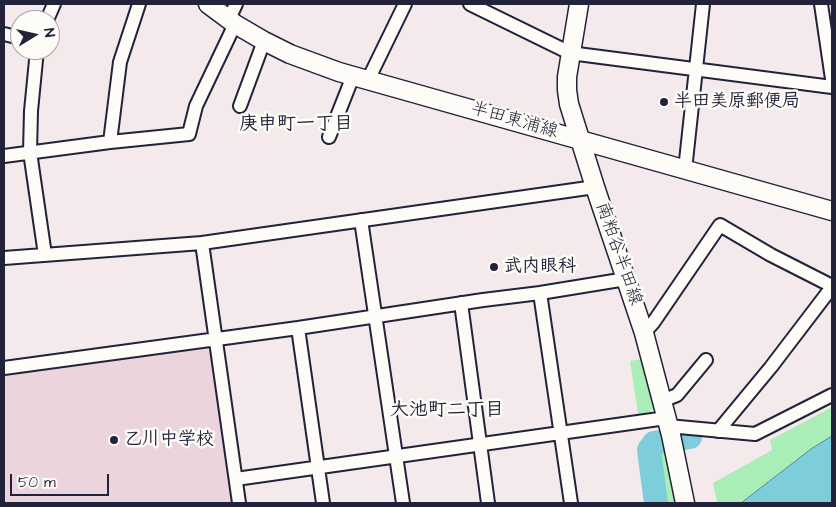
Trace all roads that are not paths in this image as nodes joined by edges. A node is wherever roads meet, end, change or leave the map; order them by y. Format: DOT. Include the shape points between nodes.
graph roads {
  1 [pos="139,4"];
  2 [pos="208,4"];
  3 [pos="405,4"];
  4 [pos="470,4"];
  5 [pos="579,4"];
  6 [pos="703,4"];
  7 [pos="821,4"];
  8 [pos="233,16"];
  9 [pos="264,42"];
  10 [pos="570,53"];
  11 [pos="36,60"];
  12 [pos="697,70"];
  13 [pos="361,78"];
  14 [pos="832,79"];
  15 [pos="832,87"];
  16 [pos="240,106"];
  17 [pos="329,137"];
  18 [pos="581,140"];
  19 [pos="110,142"];
  20 [pos="30,152"];
  21 [pos="4,156"];
  22 [pos="685,170"];
  23 [pos="595,187"];
  24 [pos="832,211"];
  25 [pos="361,220"];
  26 [pos="202,243"];
  27 [pos="45,255"];
  28 [pos="4,258"];
  29 [pos="626,279"];
  30 [pos="832,287"];
  31 [pos="540,293"];
  32 [pos="460,304"];
  33 [pos="376,316"];
  34 [pos="298,328"];
  35 [pos="644,333"];
  36 [pos="215,339"];
  37 [pos="706,360"];
  38 [pos="4,368"];
  39 [pos="832,395"];
  40 [pos="668,425"];
  41 [pos="718,431"];
  42 [pos="561,432"];
  43 [pos="480,444"];
  44 [pos="395,456"];
  45 [pos="318,468"];
  46 [pos="236,479"];
  47 [pos="239,503"];
  48 [pos="323,503"];
  49 [pos="403,503"];
  50 [pos="488,503"];
  51 [pos="571,503"];
  52 [pos="685,503"];
  1 -- 19 [label="street" via="120,62"];
  2 -- 8 [label="main road, 半田東浦線"];
  3 -- 13 [label="street"];
  4 -- 10 [label="street"];
  5 -- 10 [label="main road, 南粕谷半田線"];
  6 -- 12 [label="street"];
  7 -- 14 [label="street"];
  8 -- 9 [label="main road, 半田東浦線"];
  8 -- 19 [label="street" via="196,106 189,134"];
  9 -- 13 [label="main road, 半田東浦線"];
  9 -- 16 [label="street"];
  10 -- 12 [label="street"];
  10 -- 18 [label="main road, 南粕谷半田線" via="567,90"];
  11 -- 20 [label="street"];
  12 -- 15 [label="street"];
  12 -- 22 [label="street"];
  13 -- 17 [label="street"];
  13 -- 18 [label="main road, 半田東浦線"];
  18 -- 22 [label="main road, 半田東浦線"];
  18 -- 23 [label="main road, 南粕谷半田線"];
  19 -- 20 [label="street"];
  20 -- 21 [label="street"];
  20 -- 27 [label="street"];
  22 -- 24 [label="main road, 半田東浦線"];
  23 -- 25 [label="street"];
  23 -- 29 [label="main road, 南粕谷半田線"];
  25 -- 26 [label="street"];
  25 -- 33 [label="street"];
  26 -- 27 [label="street"];
  26 -- 36 [label="street"];
  27 -- 28 [label="street"];
  29 -- 31 [label="street"];
  29 -- 35 [label="main road, 南粕谷半田線"];
  30 -- 35 [label="street" via="720,226"];
  30 -- 41 [label="street"];
  31 -- 32 [label="street"];
  31 -- 42 [label="street"];
  32 -- 33 [label="street"];
  32 -- 43 [label="street"];
  33 -- 34 [label="street"];
  33 -- 44 [label="street"];
  34 -- 36 [label="street"];
  34 -- 45 [label="street"];
  35 -- 40 [label="main road, 南粕谷半田線"];
  36 -- 38 [label="street"];
  36 -- 46 [label="street"];
  37 -- 40 [label="street" via="677,395"];
  39 -- 41 [label="street" via="755,434"];
  40 -- 41 [label="street"];
  40 -- 42 [label="street"];
  40 -- 52 [label="main road, 南粕谷半田線"];
  42 -- 43 [label="street"];
  42 -- 51 [label="street"];
  43 -- 44 [label="street"];
  43 -- 50 [label="street"];
  44 -- 45 [label="street"];
  44 -- 49 [label="street"];
  45 -- 46 [label="street"];
  45 -- 48 [label="street"];
  46 -- 47 [label="street"];
}
